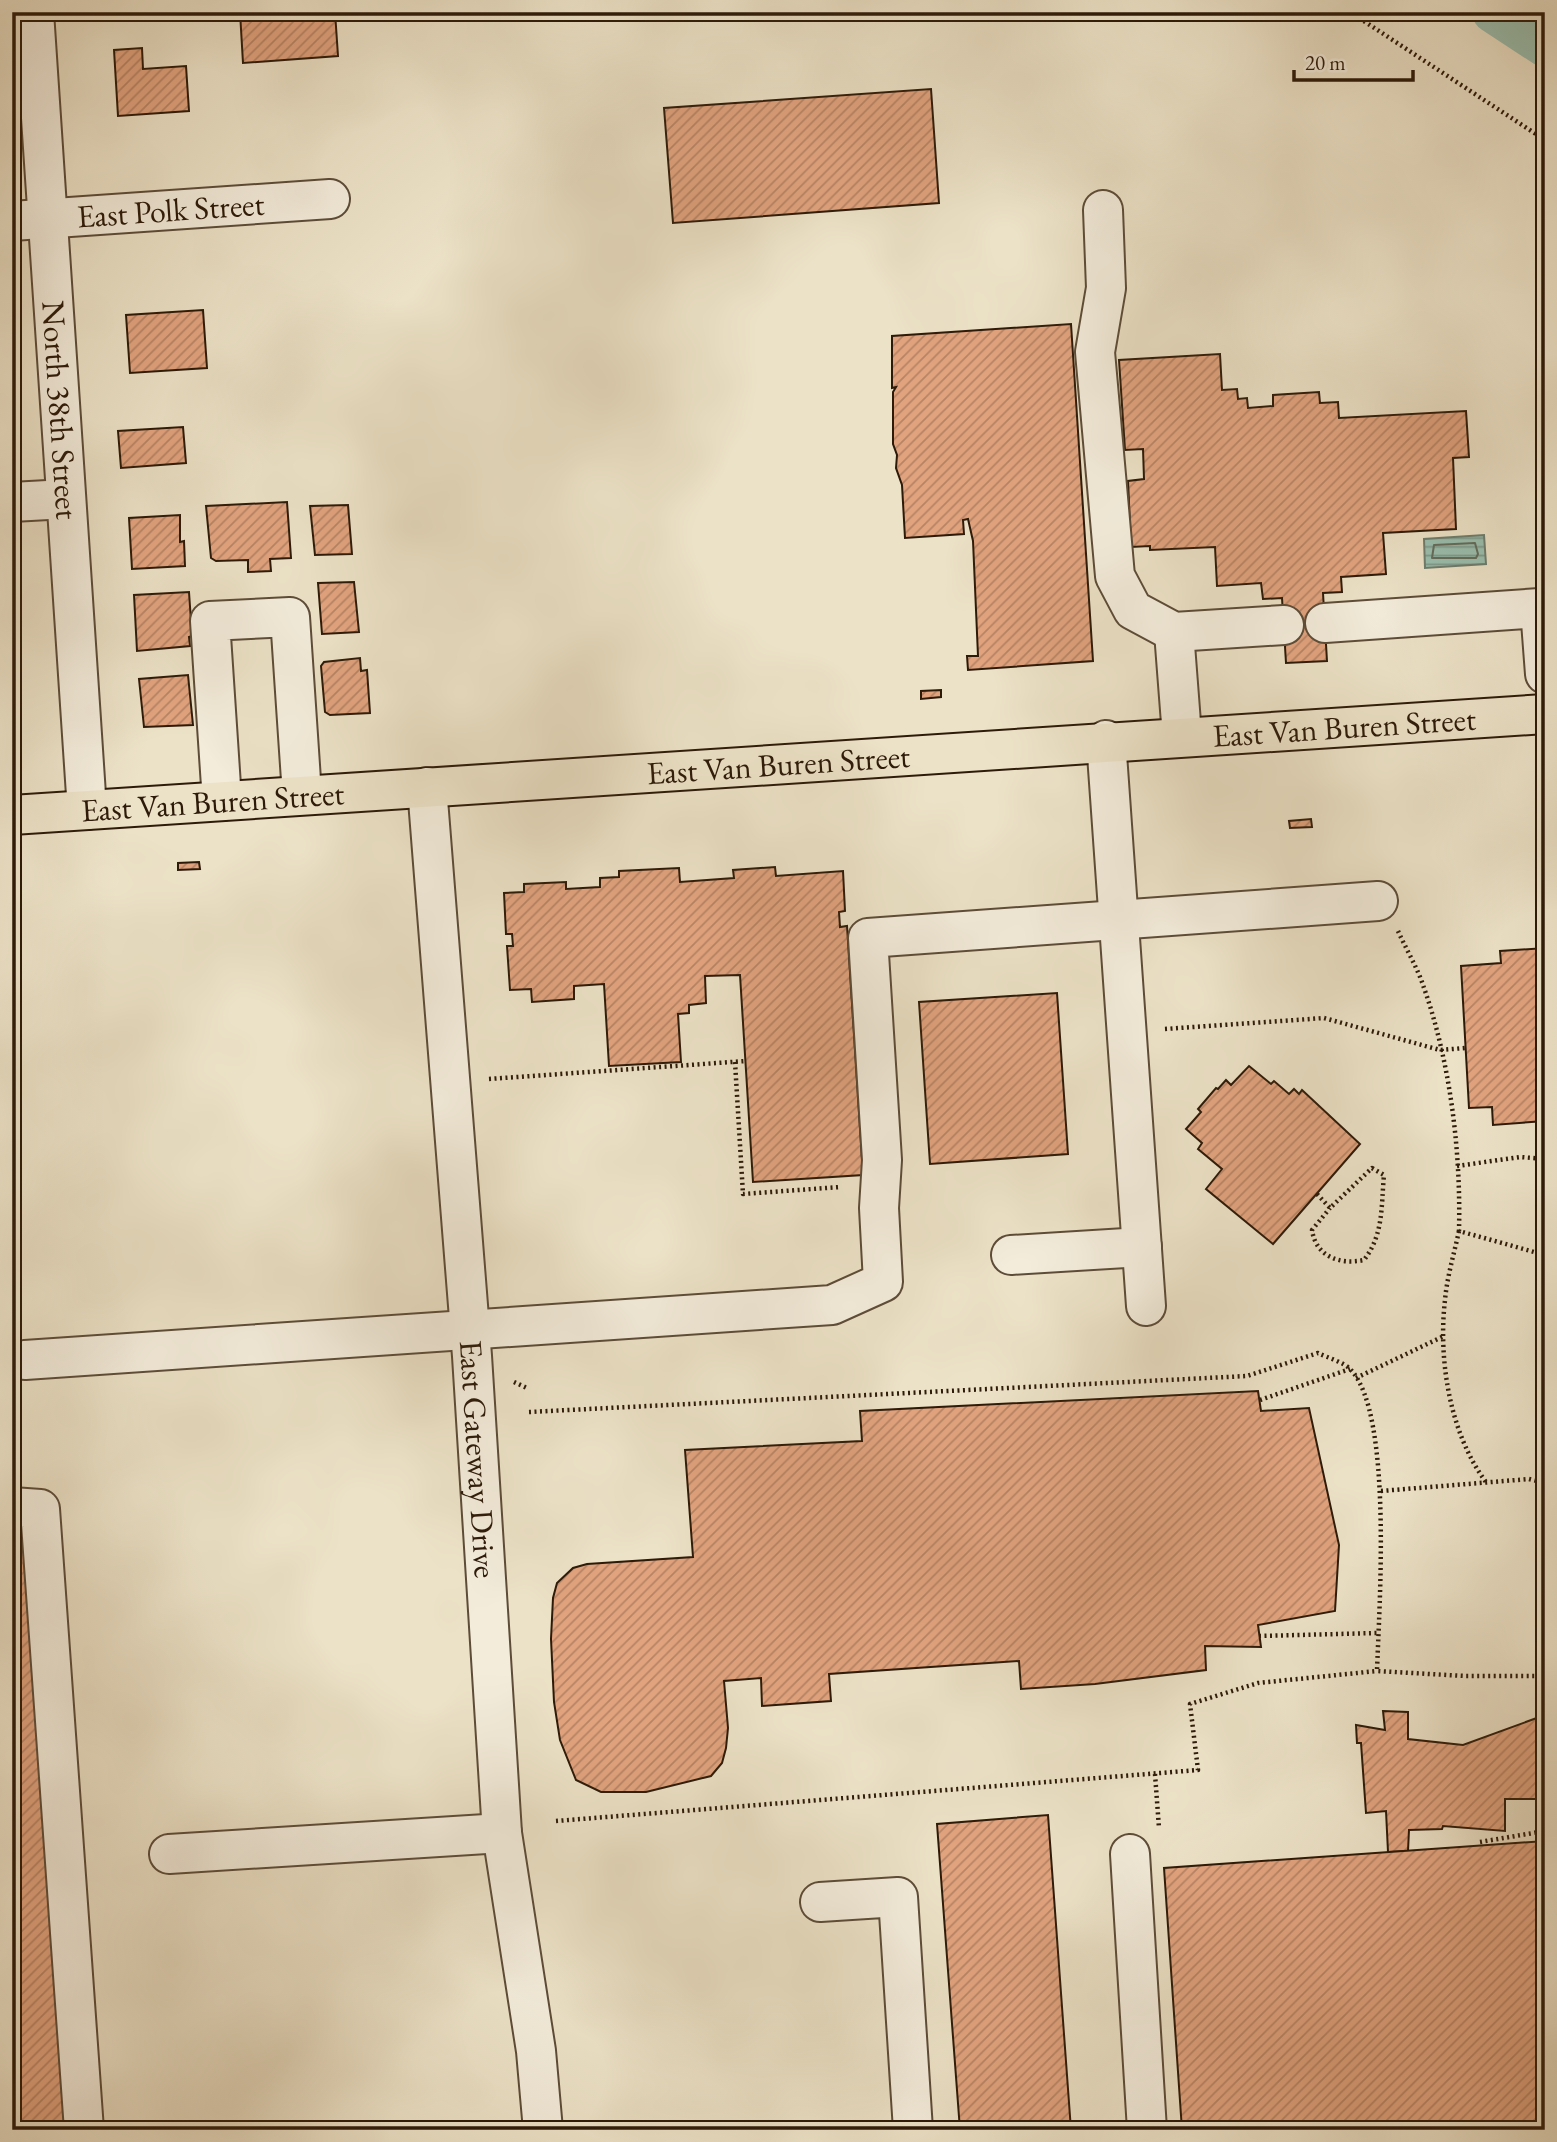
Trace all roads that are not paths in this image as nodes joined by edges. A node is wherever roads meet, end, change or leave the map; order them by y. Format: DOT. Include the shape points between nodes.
graph roads {
  1 [pos="34,12"];
  2 [pos="330,199"];
  3 [pos="1103,210"];
  4 [pos="30,219"];
  5 [pos="66,499"];
  6 [pos="12,502"];
  7 [pos="1325,623"];
  8 [pos="1284,625"];
  9 [pos="1174,632"];
  10 [pos="1545,674"];
  11 [pos="1545,713"];
  12 [pos="1182,736"];
  13 [pos="1106,740"];
  14 [pos="426,787"];
  15 [pos="302,795"];
  16 [pos="222,801"];
  17 [pos="88,810"];
  18 [pos="12,815"];
  19 [pos="1387,914"];
  20 [pos="1118,918"];
  21 [pos="1142,1247"];
  22 [pos="1011,1255"];
  23 [pos="1146,1306"];
  24 [pos="469,1329"];
  25 [pos="25,1360"];
  26 [pos="12,1507"];
  27 [pos="502,1833"];
  28 [pos="169,1854"];
  29 [pos="1130,1854"];
  30 [pos="820,1902"];
  31 [pos="84,2130"];
  32 [pos="542,2130"];
  33 [pos="913,2130"];
  34 [pos="1147,2130"];
  1 -- 4 [label="street, North 38th Street"];
  2 -- 4 [label="street, East Polk Street"];
  3 -- 9 [label="street" via="1106,288 1095,352 1115,576 1132,610"];
  4 -- 5 [label="street, North 38th Street"];
  5 -- 6 [label="street"];
  5 -- 17 [label="street, North 38th Street"];
  7 -- 10 [label="street" via="1540,608"];
  8 -- 9 [label="street"];
  9 -- 12 [label="street"];
  11 -- 12 [label="main road, East Van Buren Street"];
  12 -- 13 [label="main road, East Van Buren Street"];
  13 -- 14 [label="main road, East Van Buren Street"];
  13 -- 20 [label="street"];
  14 -- 15 [label="main road, East Van Buren Street"];
  14 -- 24 [label="street, East Gateway Drive"];
  15 -- 16 [label="main road, East Van Buren Street"];
  15 -- 16 [label="street" via="290,617 210,621"];
  16 -- 17 [label="main road, East Van Buren Street"];
  17 -- 18 [label="main road, East Van Buren Street"];
  19 -- 20 [label="street"];
  20 -- 21 [label="street"];
  20 -- 24 [label="street" via="868,938 883,1282 832,1306"];
  21 -- 22 [label="street"];
  21 -- 23 [label="street"];
  24 -- 25 [label="street"];
  24 -- 27 [label="street, East Gateway Drive"];
  26 -- 31 [label="street" via="40,1509"];
  27 -- 28 [label="street"];
  27 -- 32 [label="street, East Gateway Drive" via="536,2051"];
  29 -- 34 [label="street"];
  30 -- 33 [label="street" via="898,1897"];
}
